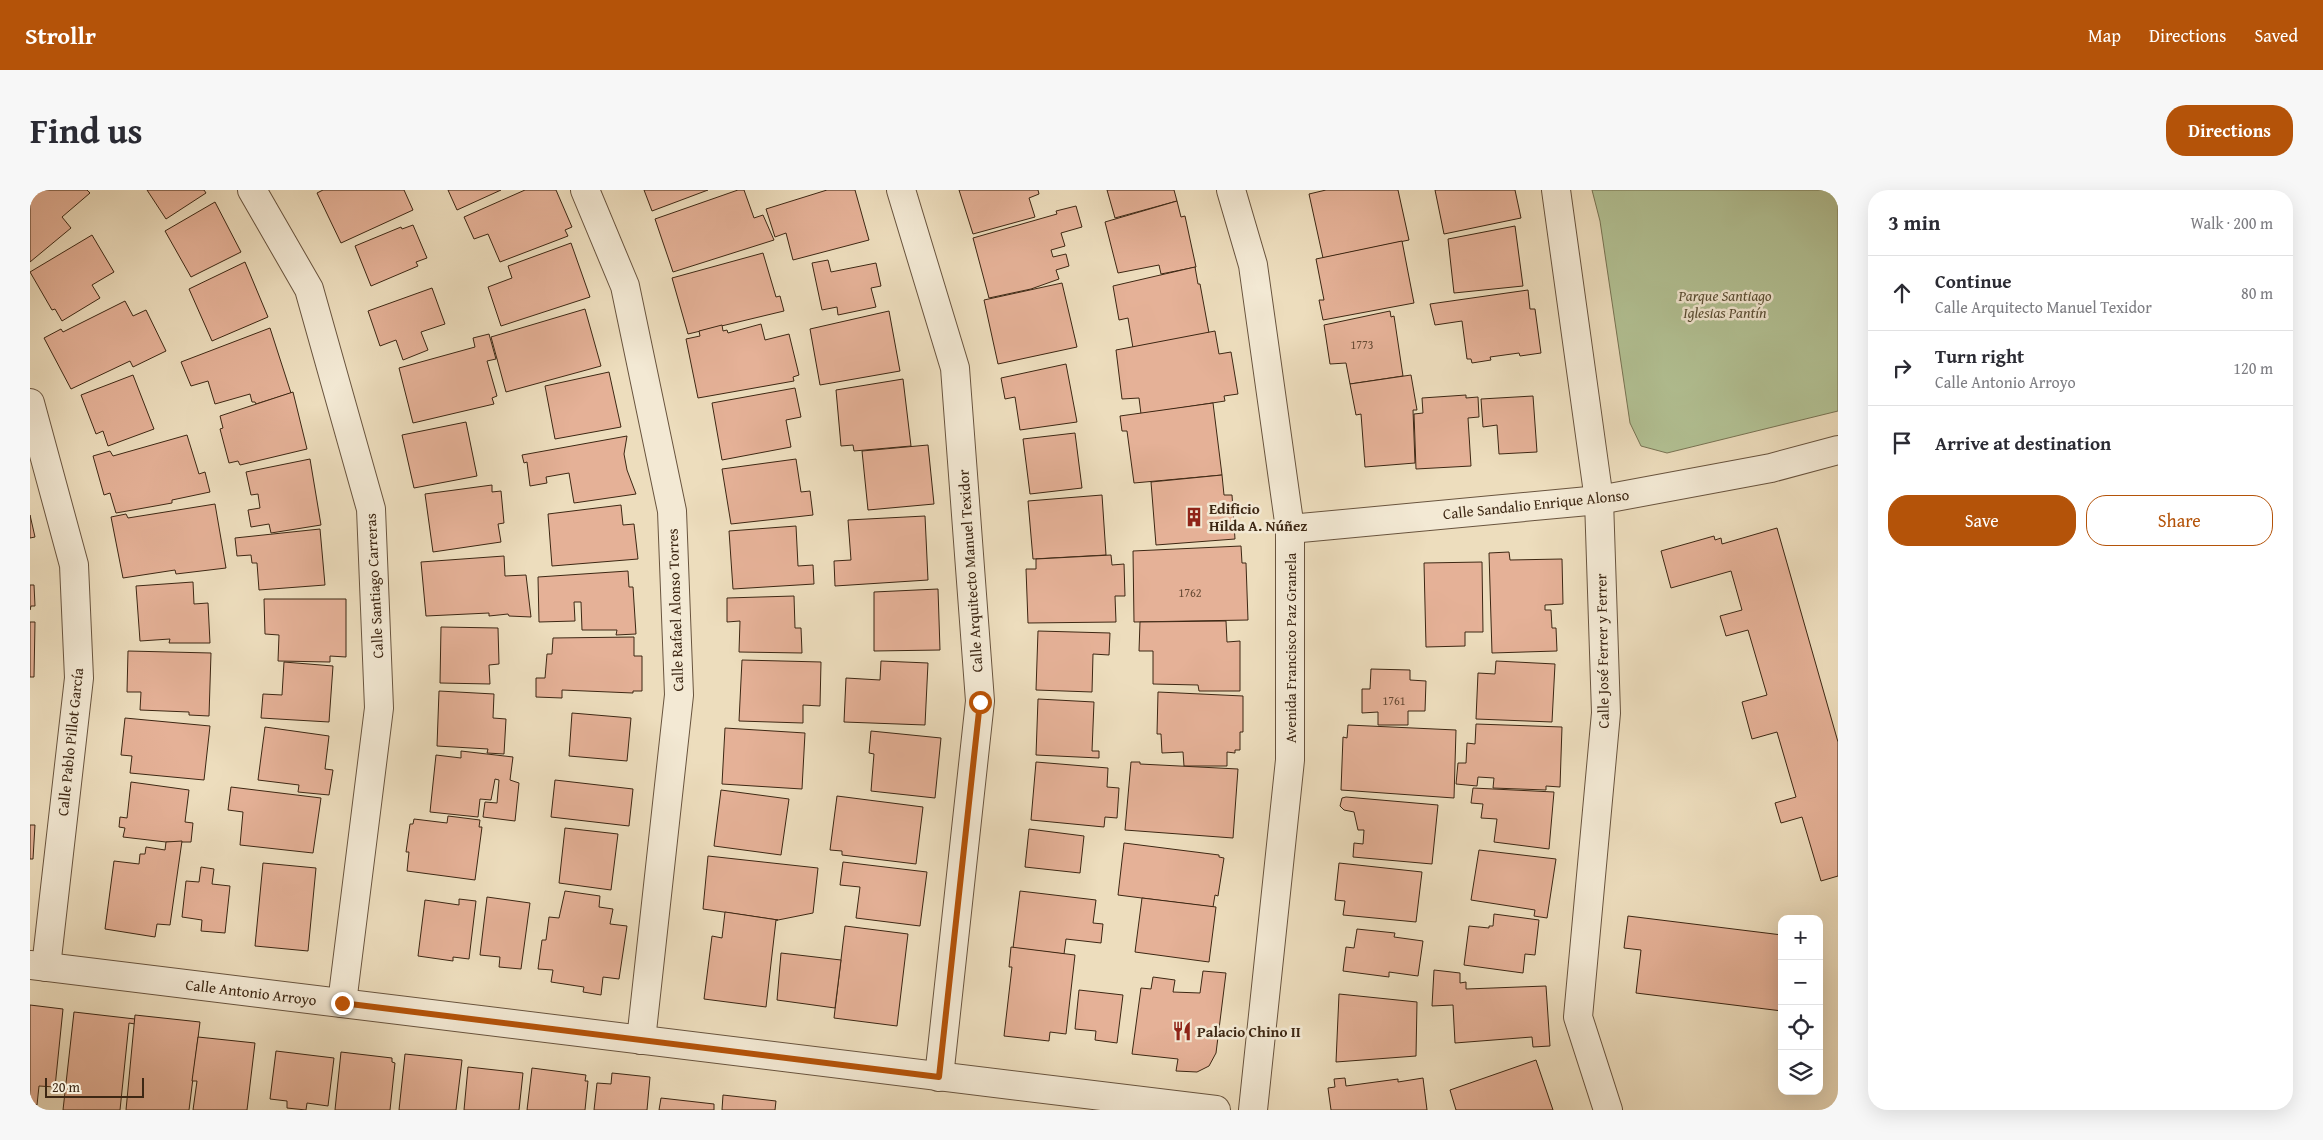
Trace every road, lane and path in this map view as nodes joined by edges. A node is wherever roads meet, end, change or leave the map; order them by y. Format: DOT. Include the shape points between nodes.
graph roads {
  1 [pos="252,190"];
  2 [pos="585,190"];
  3 [pos="901,190"];
  4 [pos="1231,190"];
  5 [pos="1556,190"];
  6 [pos="30,403"];
  7 [pos="1838,450"];
  8 [pos="1599,500"];
  9 [pos="1290,529"];
  10 [pos="38,966"];
  11 [pos="342,1003"];
  12 [pos="641,1040"];
  13 [pos="939,1077"];
  14 [pos="1216,1110"];
  15 [pos="1253,1110"];
  16 [pos="1608,1110"];
  1 -- 11 [label="street, Calle Santiago Carreras" via="309,289 370,509 379,708"];
  2 -- 12 [label="street, Calle Rafael Alonso Torres" via="625,286 672,511 679,695"];
  3 -- 13 [label="street, Calle Arquitecto Manuel Texidor" via="954,368 980,702"];
  4 -- 9 [label="street, Avenida Francisco Paz Granela" via="1253,265"];
  5 -- 8 [label="street, Calle José Ferrer y Ferrer"];
  6 -- 10 [label="street, Calle Pablo Pillot García" via="74,564 79,678"];
  7 -- 8 [label="street, Calle Sandalio Enrique Alonso" via="1770,468"];
  8 -- 9 [label="street, Calle Sandalio Enrique Alonso"];
  8 -- 16 [label="street, Calle José Ferrer y Ferrer" via="1606,714 1578,1017"];
  9 -- 15 [label="street, Avenida Francisco Paz Granela" via="1290,760"];
  10 -- 11 [label="street, Calle Antonio Arroyo"];
  11 -- 12 [label="street, Calle Antonio Arroyo"];
  12 -- 13 [label="street, Calle Antonio Arroyo"];
  13 -- 14 [label="street, Calle Antonio Arroyo"];
}
